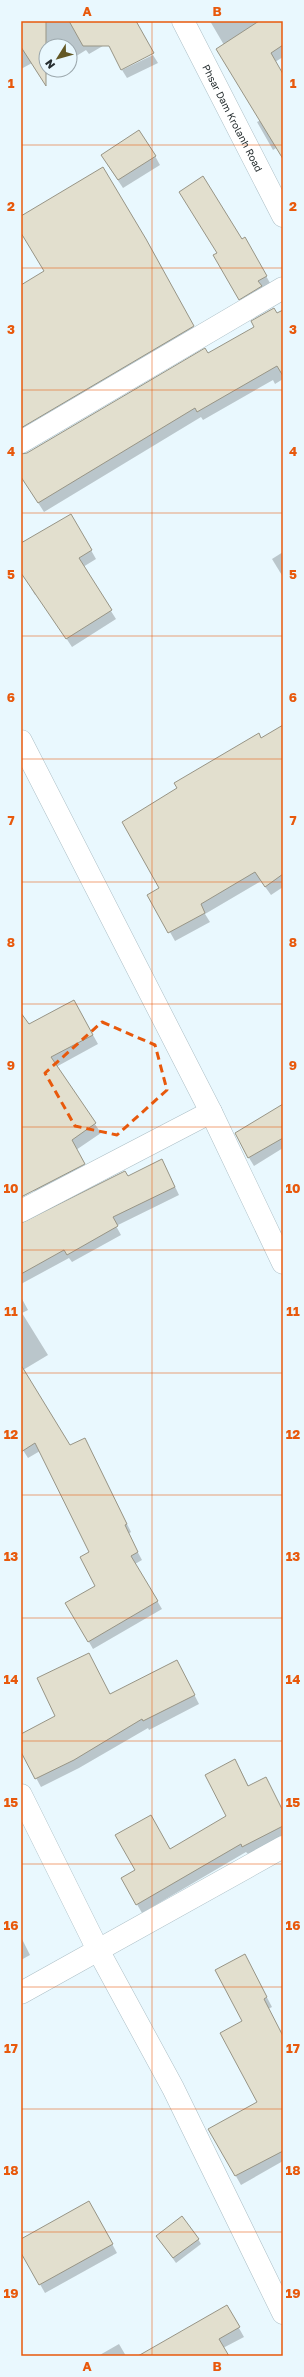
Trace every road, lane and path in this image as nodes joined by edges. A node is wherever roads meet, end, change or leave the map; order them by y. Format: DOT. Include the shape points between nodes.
graph roads {
  1 [pos="183,21"];
  2 [pos="283,216"];
  3 [pos="283,288"];
  4 [pos="21,442"];
  5 [pos="21,741"];
  6 [pos="211,1112"];
  7 [pos="21,1211"];
  8 [pos="283,1263"];
  9 [pos="21,1795"];
  10 [pos="283,1847"];
  11 [pos="98,1950"];
  12 [pos="21,1993"];
  13 [pos="283,2314"];
  1 -- 2 [label="street, Phsar Dam Krolanh Road"];
  3 -- 4 [label="street"];
  5 -- 6 [label="street"];
  6 -- 7 [label="street"];
  6 -- 8 [label="street"];
  9 -- 11 [label="street"];
  10 -- 11 [label="street"];
  11 -- 12 [label="street"];
  11 -- 13 [label="street" via="173,2088"];
}
